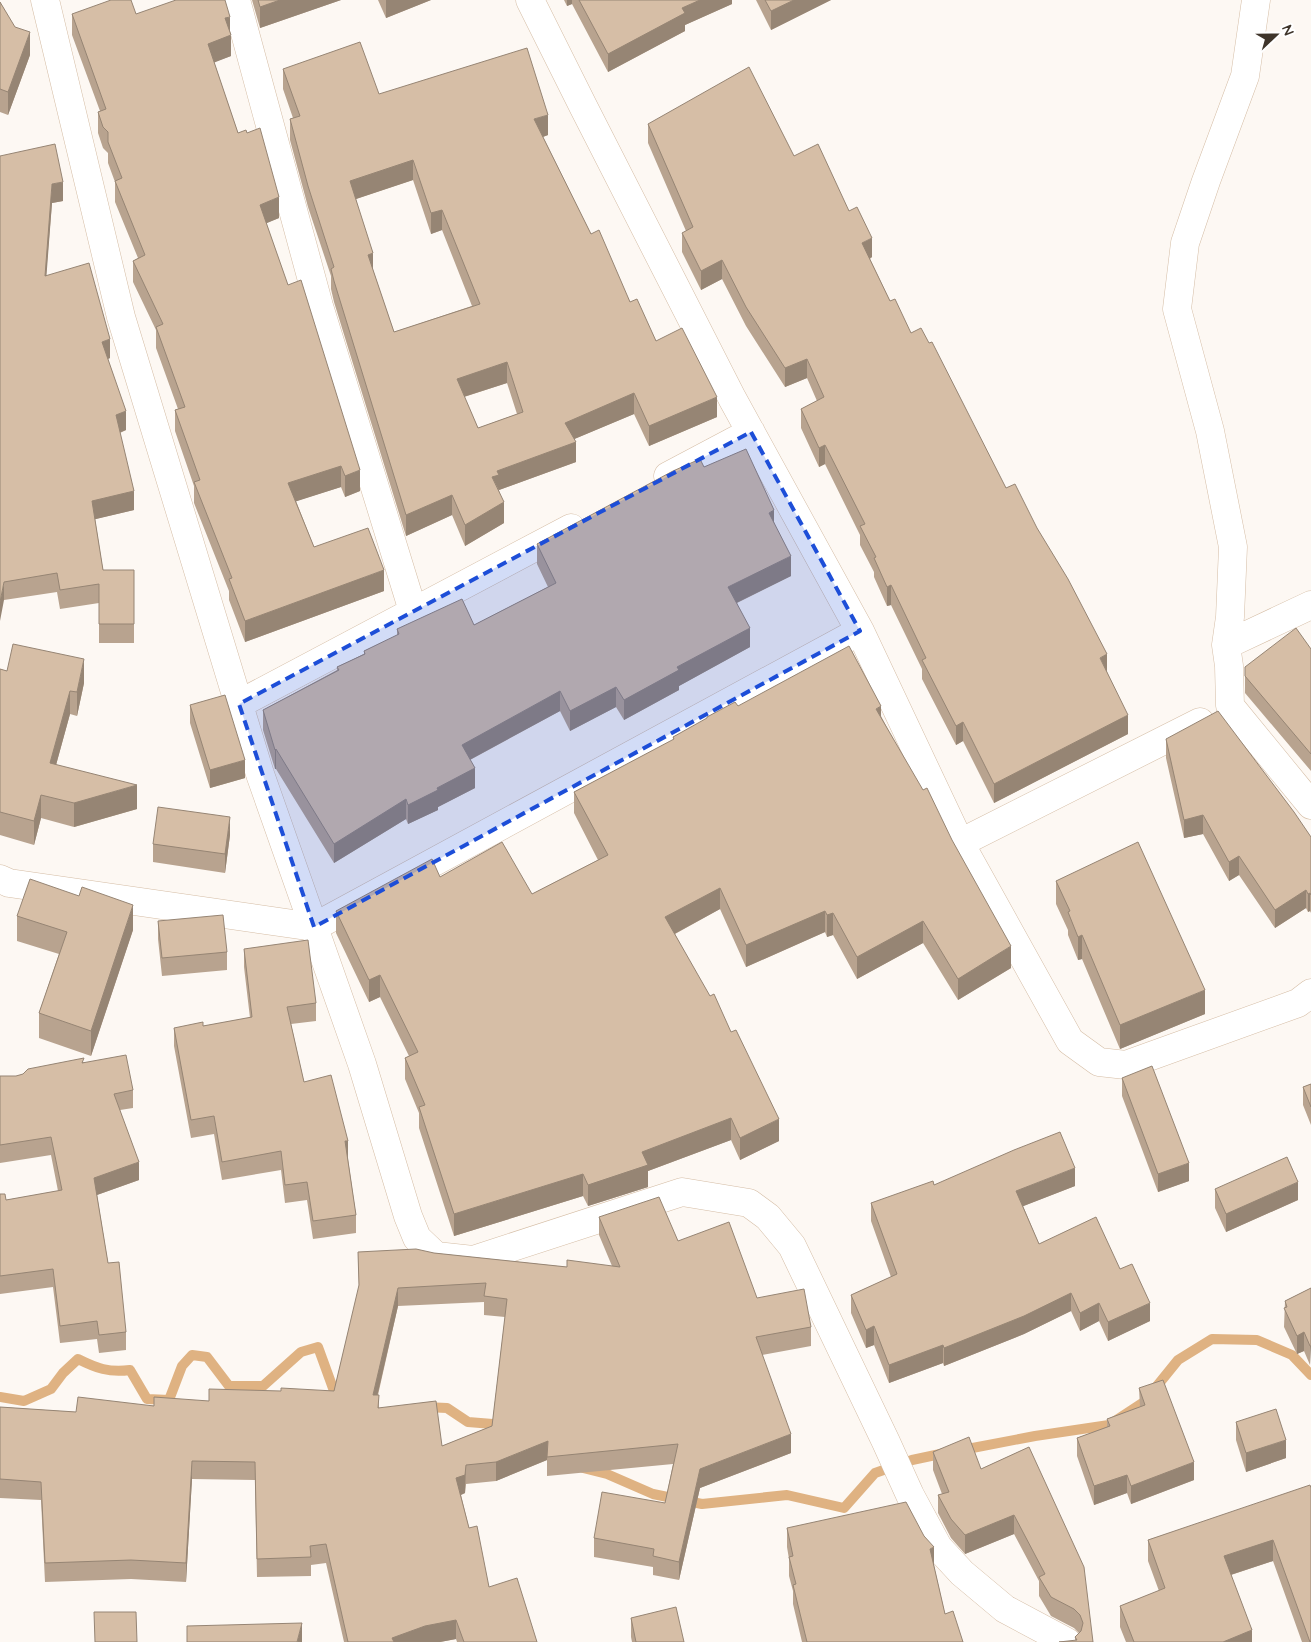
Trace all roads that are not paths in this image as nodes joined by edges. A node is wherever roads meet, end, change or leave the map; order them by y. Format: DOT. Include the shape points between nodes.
graph roads {
  1 [pos="46,0"];
  2 [pos="236,0"];
  3 [pos="530,0"];
  4 [pos="1256,0"];
  5 [pos="751,432"];
  6 [pos="647,487"];
  7 [pos="595,515"];
  8 [pos="1311,605"];
  9 [pos="413,611"];
  10 [pos="860,631"];
  11 [pos="1226,645"];
  12 [pos="239,704"];
  13 [pos="1230,706"];
  14 [pos="1311,805"];
  15 [pos="960,843"];
  16 [pos="0,880"];
  17 [pos="314,927"];
  18 [pos="1311,993"];
  19 [pos="1067,1642"];
  1 -- 12 [label="street" via="121,317"];
  2 -- 9 [label="street" via="319,306"];
  3 -- 5 [label="street"];
  4 -- 11 [label="street" via="1245,76 1185,243 1177,310 1210,431 1233,547"];
  5 -- 6 [label="street"];
  5 -- 10 [label="street"];
  7 -- 9 [label="street"];
  8 -- 11 [label="street"];
  9 -- 12 [label="street"];
  10 -- 15 [label="street"];
  10 -- 17 [label="street"];
  11 -- 13 [label="street"];
  12 -- 17 [label="street"];
  13 -- 14 [label="street"];
  13 -- 15 [label="street"];
  15 -- 18 [label="street" via="1070,1041 1099,1062 1126,1064 1298,1003"];
  16 -- 17 [label="street"];
  17 -- 19 [label="street" via="417,1238 436,1256 473,1260 682,1192 749,1203 768,1217 792,1246 938,1547 962,1573 1005,1609"];
}
